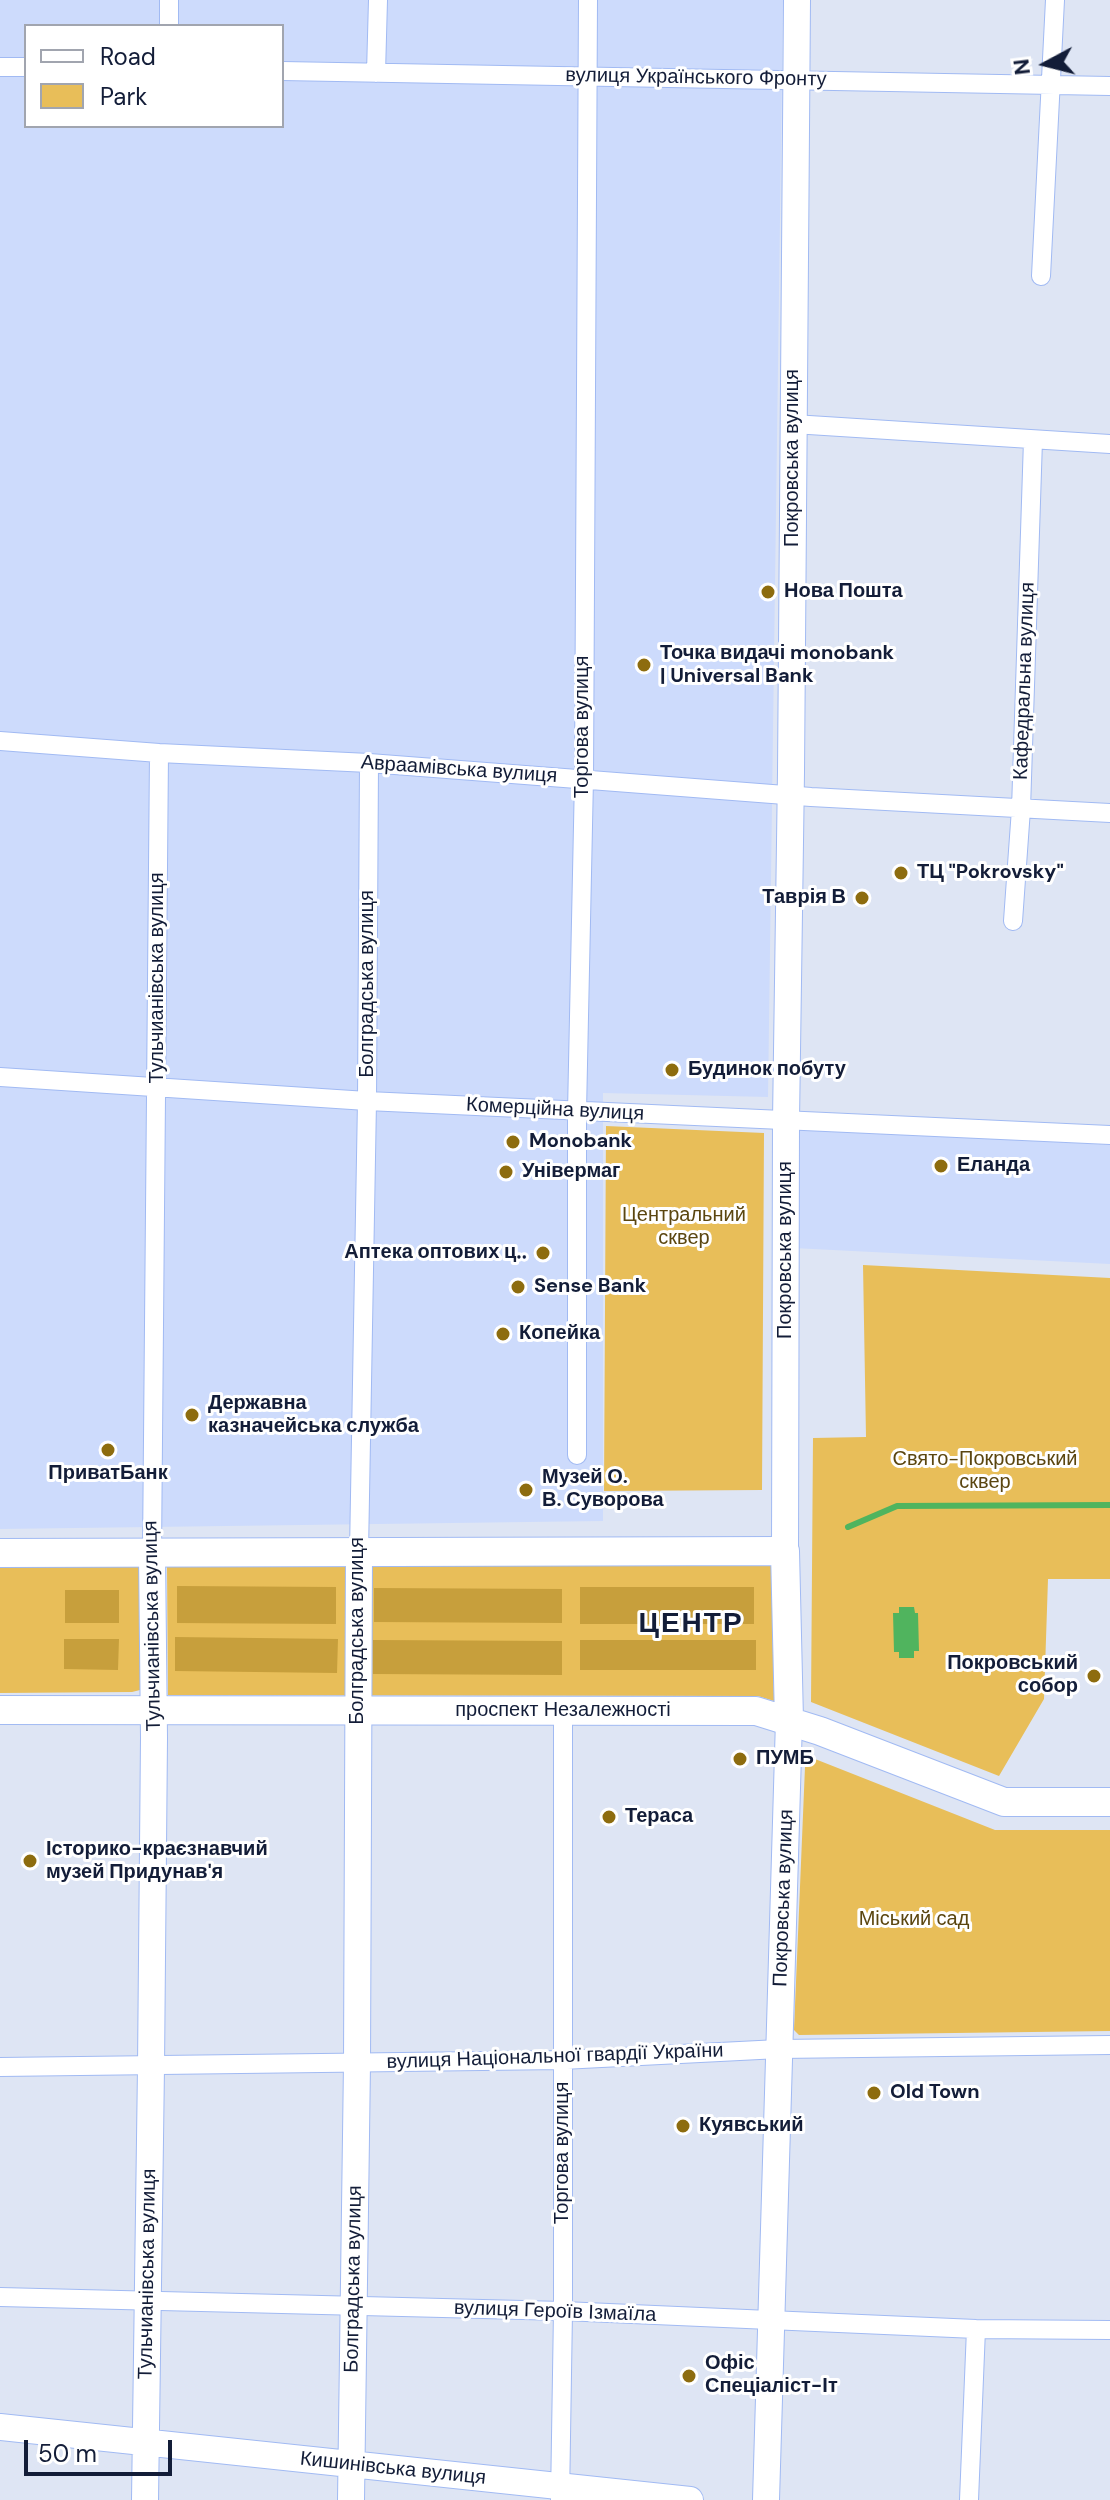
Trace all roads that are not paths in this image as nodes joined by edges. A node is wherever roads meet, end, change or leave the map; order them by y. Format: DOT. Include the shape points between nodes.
graph roads {
  1 [pos="169,0"];
  2 [pos="378,0"];
  3 [pos="588,0"];
  4 [pos="797,0"];
  5 [pos="1055,0"];
  6 [pos="169,24"];
  7 [pos="0,67"];
  8 [pos="24,67"];
  9 [pos="284,71"];
  10 [pos="376,73"];
  11 [pos="587,76"];
  12 [pos="796,80"];
  13 [pos="1051,85"];
  14 [pos="1110,86"];
  15 [pos="1041,276"];
  16 [pos="793,424"];
  17 [pos="1033,440"];
  18 [pos="1110,444"];
  19 [pos="0,741"];
  20 [pos="159,753"];
  21 [pos="369,763"];
  22 [pos="584,778"];
  23 [pos="791,796"];
  24 [pos="1021,809"];
  25 [pos="1110,813"];
  26 [pos="1013,921"];
  27 [pos="0,1077"];
  28 [pos="158,1086"];
  29 [pos="367,1101"];
  30 [pos="577,1112"];
  31 [pos="786,1121"];
  32 [pos="1110,1135"];
  33 [pos="577,1455"];
  34 [pos="785,1551"];
  35 [pos="359,1552"];
  36 [pos="0,1553"];
  37 [pos="152,1553"];
  38 [pos="0,1710"];
  39 [pos="153,1710"];
  40 [pos="357,1710"];
  41 [pos="563,1710"];
  42 [pos="789,1720"];
  43 [pos="1110,1802"];
  44 [pos="1110,2045"];
  45 [pos="779,2049"];
  46 [pos="562,2060"];
  47 [pos="357,2063"];
  48 [pos="0,2067"];
  49 [pos="151,2067"];
  50 [pos="0,2297"];
  51 [pos="148,2301"];
  52 [pos="354,2306"];
  53 [pos="563,2311"];
  54 [pos="770,2321"];
  55 [pos="976,2329"];
  56 [pos="1110,2330"];
  57 [pos="0,2427"];
  58 [pos="146,2442"];
  59 [pos="351,2465"];
  60 [pos="560,2493"];
  61 [pos="145,2500"];
  62 [pos="351,2500"];
  63 [pos="690,2500"];
  64 [pos="766,2500"];
  65 [pos="969,2500"];
  1 -- 6 [label="street"];
  2 -- 10 [label="street"];
  3 -- 11 [label="street, Торгова вулиця"];
  4 -- 12 [label="main road, Покровська вулиця"];
  5 -- 13 [label="street"];
  7 -- 8 [label="street"];
  9 -- 10 [label="street, вулиця Українського Фронту"];
  10 -- 11 [label="street, вулиця Українського Фронту"];
  11 -- 12 [label="street, вулиця Українського Фронту"];
  11 -- 22 [label="street, Торгова вулиця"];
  12 -- 13 [label="street, вулиця Українського Фронту"];
  12 -- 16 [label="main road, Покровська вулиця"];
  13 -- 14 [label="street, вулиця Українського Фронту"];
  13 -- 15 [label="street"];
  16 -- 17 [label="street"];
  16 -- 23 [label="main road, Покровська вулиця"];
  17 -- 18 [label="street"];
  17 -- 24 [label="street, Кафедральна вулиця"];
  19 -- 20 [label="street, Авраамівська вулиця"];
  20 -- 21 [label="street, Авраамівська вулиця"];
  20 -- 28 [label="street, Тульчианівська вулиця"];
  21 -- 22 [label="street, Авраамівська вулиця"];
  21 -- 29 [label="street, Болградська вулиця"];
  22 -- 23 [label="street, Авраамівська вулиця"];
  22 -- 30 [label="street, Торгова вулиця"];
  23 -- 24 [label="street, Авраамівська вулиця"];
  23 -- 31 [label="main road, Покровська вулиця"];
  24 -- 25 [label="street, Авраамівська вулиця"];
  24 -- 26 [label="street, Кафедральна вулиця"];
  27 -- 28 [label="street, Комерційна вулиця"];
  28 -- 29 [label="street, Комерційна вулиця"];
  28 -- 37 [label="street, Тульчианівська вулиця"];
  29 -- 30 [label="street, Комерційна вулиця"];
  29 -- 35 [label="street, Болградська вулиця"];
  30 -- 31 [label="street, Комерційна вулиця"];
  30 -- 33 [label="street, Торгова вулиця"];
  31 -- 32 [label="street, Комерційна вулиця"];
  31 -- 34 [label="main road, Покровська вулиця"];
  34 -- 35 [label="main road"];
  34 -- 42 [label="main road, Покровська вулиця"];
  35 -- 37 [label="main road"];
  35 -- 40 [label="main road, Болградська вулиця"];
  36 -- 37 [label="main road"];
  37 -- 39 [label="main road, Тульчианівська вулиця"];
  38 -- 39 [label="main road, проспект Незалежності"];
  39 -- 40 [label="main road, проспект Незалежності"];
  39 -- 49 [label="main road, Тульчианівська вулиця"];
  40 -- 41 [label="main road, проспект Незалежності"];
  40 -- 47 [label="main road, Болградська вулиця"];
  41 -- 42 [label="main road, проспект Незалежності" via="756,1711"];
  41 -- 46 [label="street, Торгова вулиця"];
  42 -- 43 [label="main road, проспект Незалежності" via="1004,1802"];
  42 -- 45 [label="main road, Покровська вулиця"];
  44 -- 45 [label="street, вулиця Національної гвардії України"];
  45 -- 46 [label="street, вулиця Національної гвардії України"];
  45 -- 54 [label="main road, Покровська вулиця"];
  46 -- 47 [label="street, вулиця Національної гвардії України"];
  46 -- 53 [label="street, Торгова вулиця"];
  47 -- 49 [label="street, вулиця Національної гвардії України"];
  47 -- 52 [label="main road, Болградська вулиця"];
  48 -- 49 [label="street, вулиця Національної гвардії України"];
  49 -- 51 [label="main road, Тульчианівська вулиця"];
  50 -- 51 [label="street, вулиця Героїв Ізмаїла"];
  51 -- 52 [label="street, вулиця Героїв Ізмаїла"];
  51 -- 58 [label="main road, Тульчианівська вулиця"];
  52 -- 53 [label="street, вулиця Героїв Ізмаїла"];
  52 -- 59 [label="main road, Болградська вулиця"];
  53 -- 54 [label="street, вулиця Героїв Ізмаїла"];
  53 -- 60 [label="street, Торгова вулиця"];
  54 -- 55 [label="street, вулиця Героїв Ізмаїла"];
  54 -- 64 [label="main road, Покровська вулиця"];
  55 -- 56 [label="street, вулиця Героїв Ізмаїла"];
  55 -- 65 [label="street"];
  57 -- 58 [label="main road, Кишинівська вулиця"];
  58 -- 59 [label="main road, Кишинівська вулиця"];
  58 -- 61 [label="main road, Тульчианівська вулиця"];
  59 -- 60 [label="main road, Кишинівська вулиця"];
  59 -- 62 [label="main road, Болградська вулиця"];
  60 -- 63 [label="main road, Кишинівська вулиця"];
}
